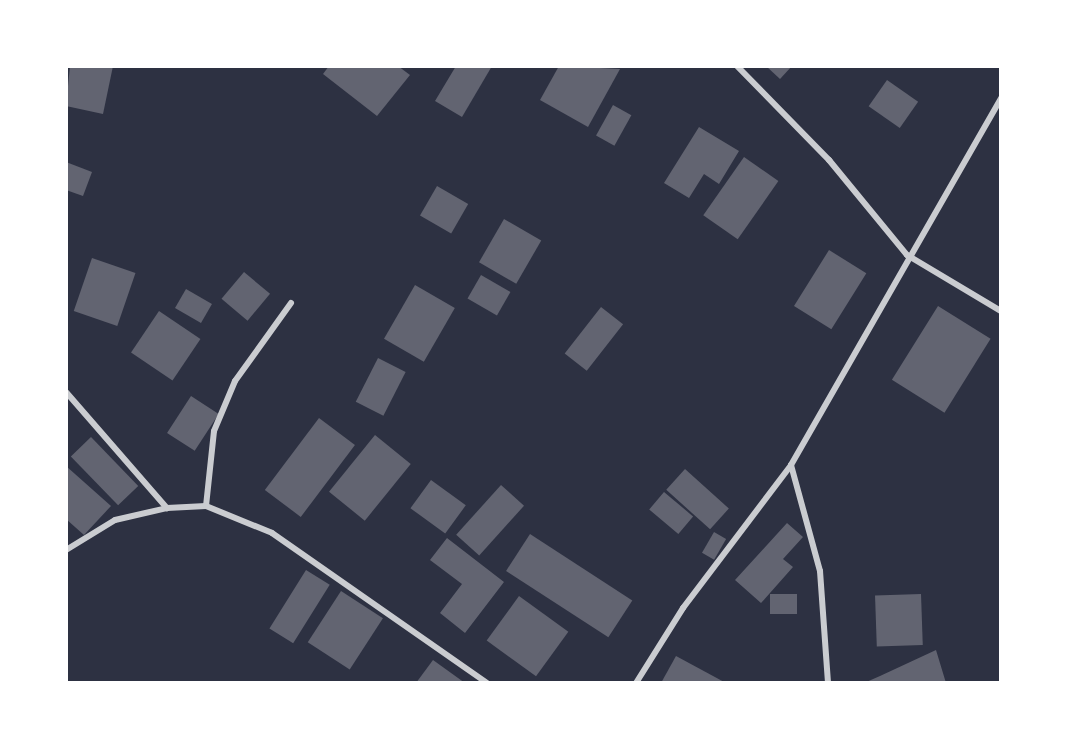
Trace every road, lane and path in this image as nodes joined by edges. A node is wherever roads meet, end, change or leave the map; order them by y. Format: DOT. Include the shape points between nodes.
graph roads {
  1 [pos="737,66"];
  2 [pos="1001,98"];
  3 [pos="907,255"];
  4 [pos="291,303"];
  5 [pos="1001,311"];
  6 [pos="66,392"];
  7 [pos="791,465"];
  8 [pos="206,506"];
  9 [pos="167,508"];
  10 [pos="66,550"];
  11 [pos="487,683"];
  12 [pos="636,683"];
  13 [pos="828,683"];
  1 -- 3 [label="street" via="829,160"];
  2 -- 3 [label="street"];
  3 -- 5 [label="street"];
  3 -- 7 [label="street"];
  4 -- 8 [label="street" via="235,381 214,431"];
  6 -- 9 [label="street"];
  7 -- 12 [label="street" via="683,608"];
  7 -- 13 [label="street" via="820,571"];
  8 -- 9 [label="street"];
  8 -- 11 [label="street" via="272,533"];
  9 -- 10 [label="street" via="115,520"];
}
